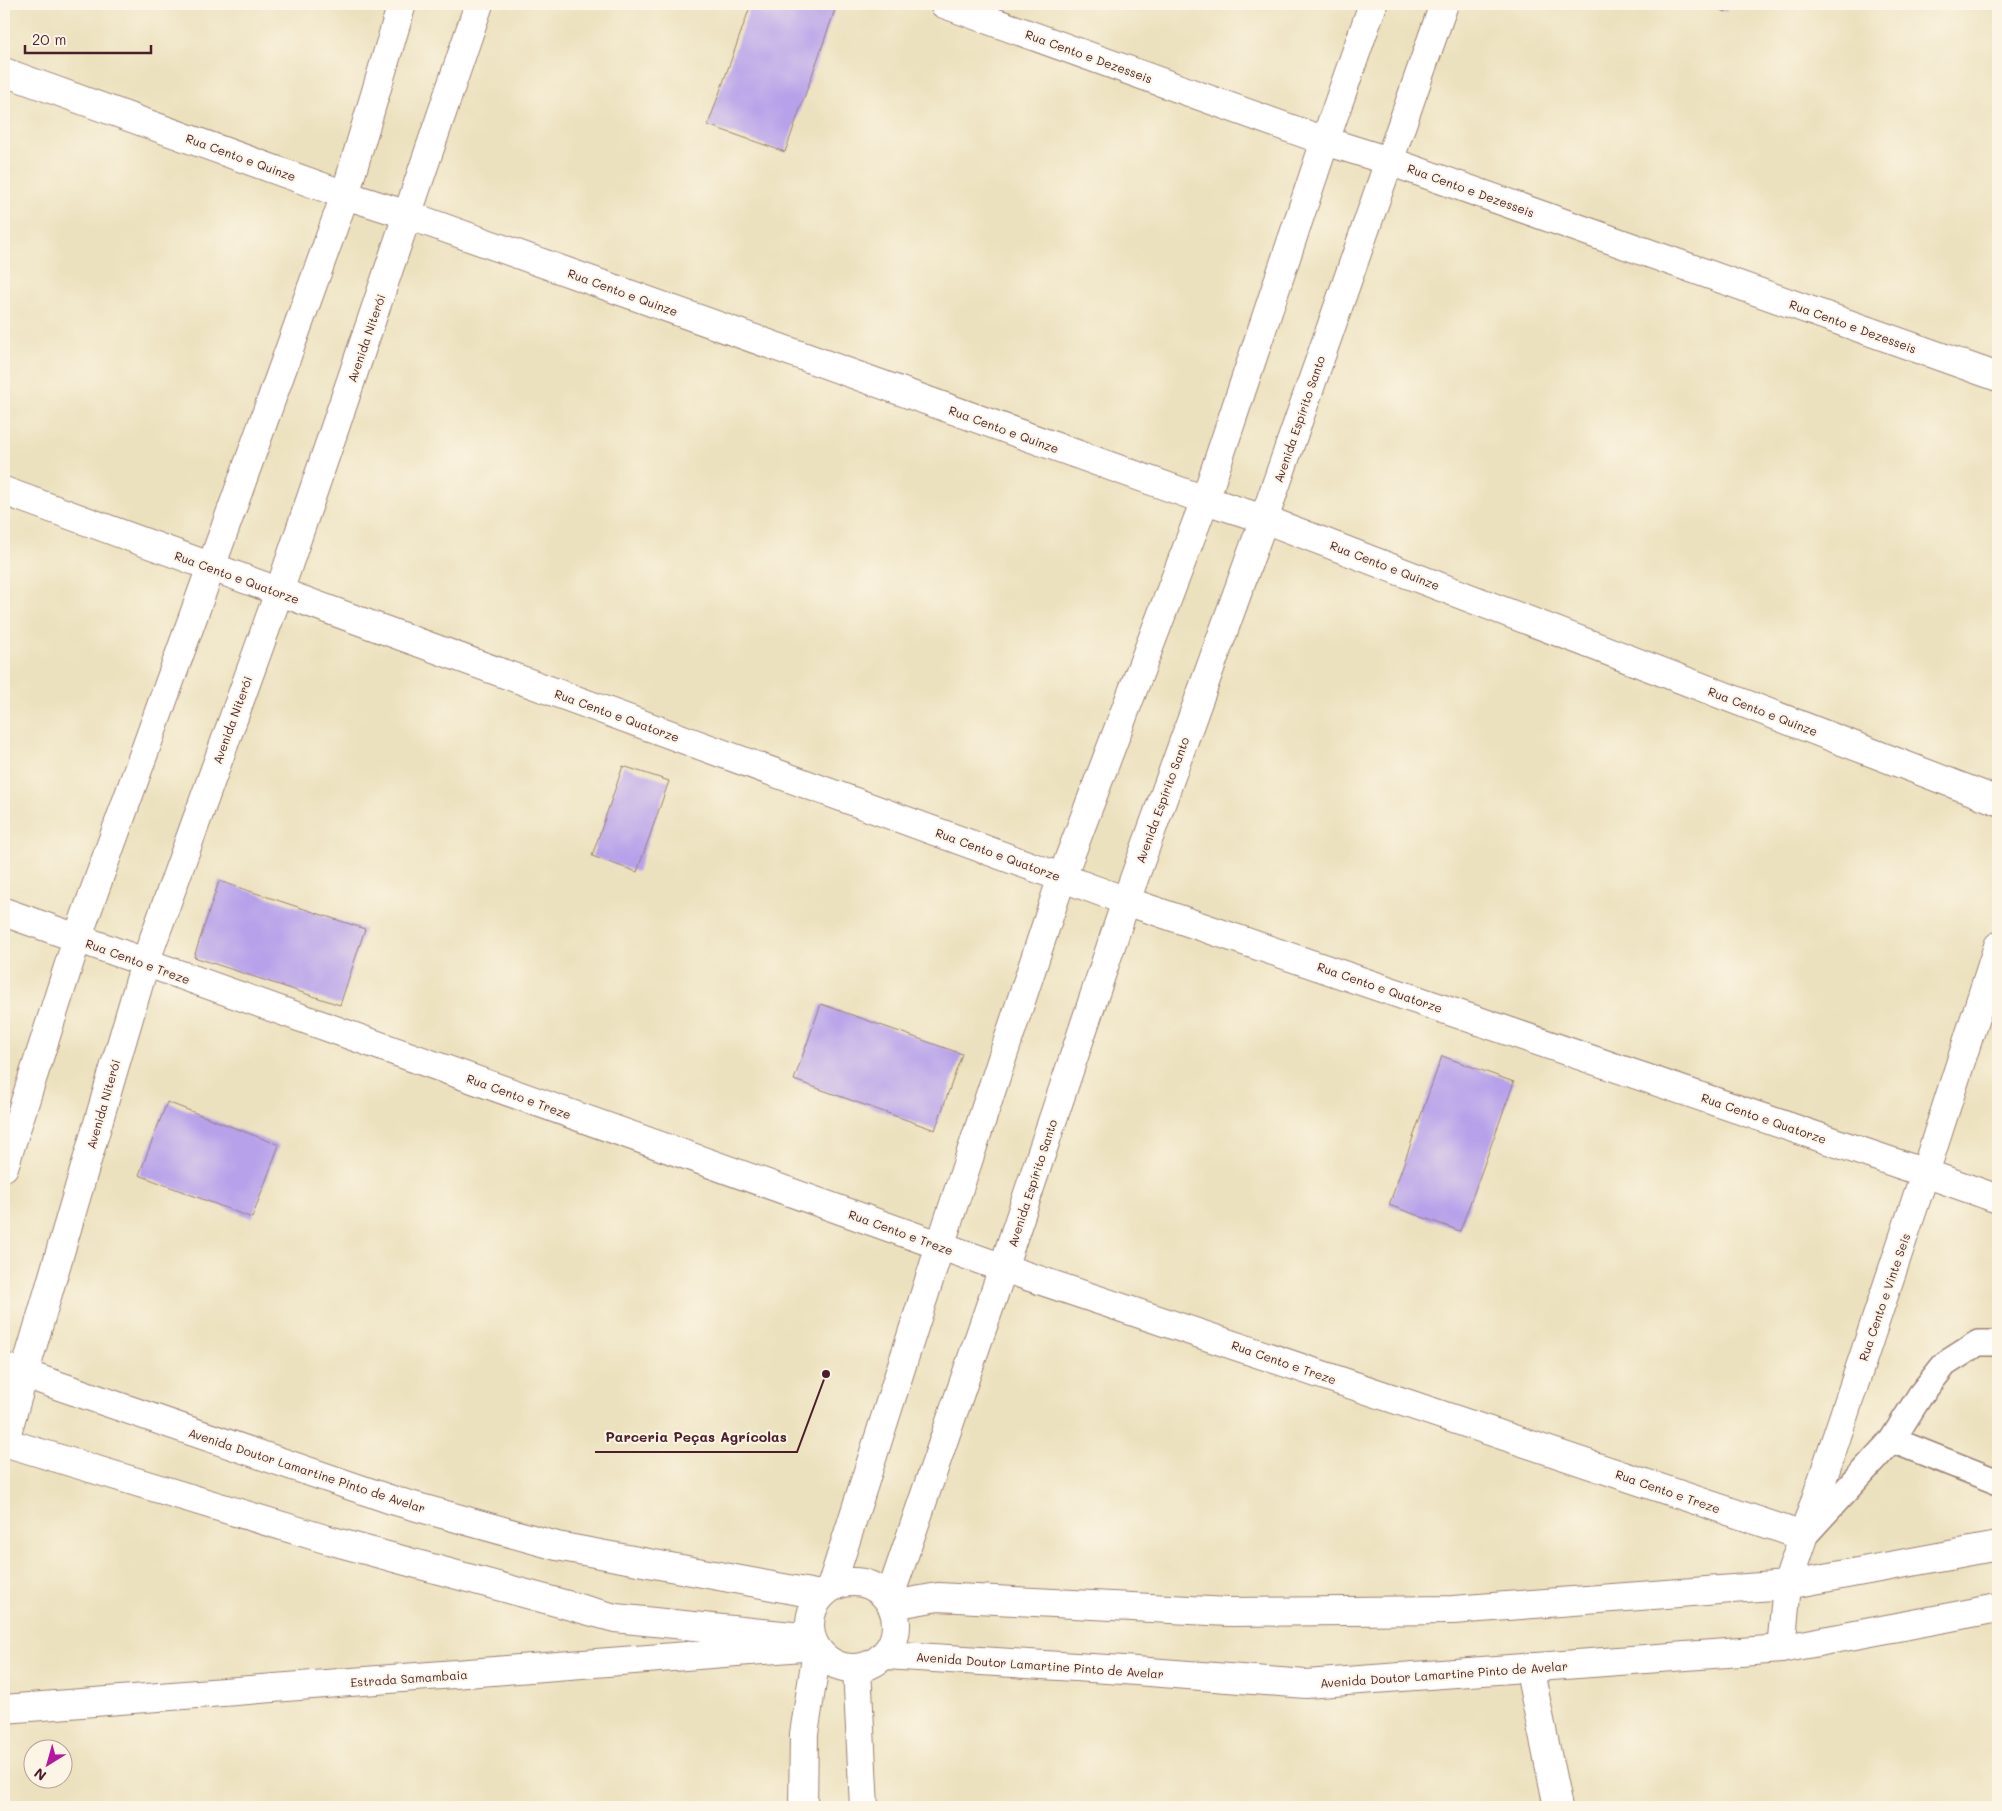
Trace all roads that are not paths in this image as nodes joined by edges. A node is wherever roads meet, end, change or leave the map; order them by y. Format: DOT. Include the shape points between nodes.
graph roads {
  1 [pos="402,4"];
  2 [pos="479,4"];
  3 [pos="944,4"];
  4 [pos="1373,4"];
  5 [pos="1444,4"];
  6 [pos="4,72"];
  7 [pos="1324,141"];
  8 [pos="1390,161"];
  9 [pos="345,195"];
  10 [pos="408,216"];
  11 [pos="1998,377"];
  12 [pos="4,491"];
  13 [pos="1205,500"];
  14 [pos="1264,519"];
  15 [pos="212,568"];
  16 [pos="279,592"];
  17 [pos="1998,801"];
  18 [pos="1062,877"];
  19 [pos="1126,901"];
  20 [pos="4,912"];
  21 [pos="77,939"];
  22 [pos="1998,946"];
  23 [pos="145,963"];
  24 [pos="4,1167"];
  25 [pos="1926,1172"];
  26 [pos="1998,1199"];
  27 [pos="940,1246"];
  28 [pos="1003,1268"];
  29 [pos="1998,1343"];
  30 [pos="14,1371"];
  31 [pos="1892,1440"];
  32 [pos="4,1442"];
  33 [pos="1998,1482"];
  34 [pos="1803,1536"];
  35 [pos="1998,1546"];
  36 [pos="1787,1585"];
  37 [pos="826,1591"];
  38 [pos="891,1602"];
  39 [pos="1998,1608"];
  40 [pos="814,1645"];
  41 [pos="1781,1649"];
  42 [pos="886,1655"];
  43 [pos="1529,1667"];
  44 [pos="857,1669"];
  45 [pos="4,1709"];
  46 [pos="803,1807"];
  47 [pos="864,1807"];
  48 [pos="1558,1807"];
  1 -- 9 [label="street"];
  2 -- 10 [label="street, Avenida Niterói"];
  3 -- 7 [label="street, Rua Cento e Dezesseis"];
  4 -- 7 [label="street"];
  5 -- 8 [label="street, Avenida Espírito Santo"];
  6 -- 9 [label="street, Rua Cento e Quinze"];
  7 -- 8 [label="street, Rua Cento e Dezesseis"];
  7 -- 13 [label="street"];
  8 -- 11 [label="street, Rua Cento e Dezesseis"];
  8 -- 14 [label="street, Avenida Espírito Santo"];
  9 -- 10 [label="street, Rua Cento e Quinze"];
  9 -- 15 [label="street"];
  10 -- 13 [label="street, Rua Cento e Quinze"];
  10 -- 16 [label="street, Avenida Niterói"];
  12 -- 15 [label="street, Rua Cento e Quatorze"];
  13 -- 14 [label="street, Rua Cento e Quinze"];
  13 -- 18 [label="street"];
  14 -- 17 [label="street, Rua Cento e Quinze"];
  14 -- 19 [label="street, Avenida Espírito Santo"];
  15 -- 16 [label="street, Rua Cento e Quatorze"];
  15 -- 21 [label="street"];
  16 -- 18 [label="street, Rua Cento e Quatorze"];
  16 -- 23 [label="street, Avenida Niterói"];
  18 -- 19 [label="street, Rua Cento e Quatorze"];
  18 -- 27 [label="street"];
  19 -- 25 [label="street, Rua Cento e Quatorze"];
  19 -- 28 [label="street, Avenida Espírito Santo"];
  20 -- 21 [label="street, Rua Cento e Treze"];
  21 -- 23 [label="street, Rua Cento e Treze"];
  21 -- 24 [label="street"];
  22 -- 25 [label="street, Rua Cento e Vinte Seis"];
  23 -- 27 [label="street, Rua Cento e Treze"];
  23 -- 30 [label="street, Avenida Niterói"];
  25 -- 26 [label="street, Rua Cento e Quatorze"];
  25 -- 34 [label="street, Rua Cento e Vinte Seis"];
  27 -- 28 [label="street, Rua Cento e Treze"];
  27 -- 37 [label="street"];
  28 -- 34 [label="street, Rua Cento e Treze"];
  28 -- 38 [label="street, Avenida Espírito Santo"];
  29 -- 31 [label="lane" via="1978,1343 1945,1364 1920,1394"];
  30 -- 32 [label="street, Avenida Niterói"];
  30 -- 37 [label="street, Avenida Doutor Lamartine Pinto de Avelar" via="392,1500 557,1546"];
  31 -- 33 [label="lane"];
  31 -- 34 [label="lane"];
  32 -- 40 [label="street" via="325,1539 615,1618"];
  34 -- 36 [label="street, Rua Cento e Vinte Seis"];
  35 -- 36 [label="street"];
  36 -- 38 [label="street" via="1453,1610 1229,1612 938,1596"];
  36 -- 41 [label="street, Rua Cento e Vinte Seis"];
  37 -- 38 [label="street" via="852,1580 873,1585"];
  37 -- 40 [label="street" via="810,1615"];
  38 -- 42 [label="street" via="896,1628"];
  39 -- 41 [label="street, Avenida Doutor Lamartine Pinto de Avelar"];
  40 -- 44 [label="street" via="836,1666"];
  40 -- 45 [label="street, Estrada Samambaia"];
  40 -- 46 [label="street" via="804,1734"];
  41 -- 43 [label="street, Avenida Doutor Lamartine Pinto de Avelar"];
  42 -- 43 [label="street, Avenida Doutor Lamartine Pinto de Avelar" via="1306,1684"];
  42 -- 44 [label="street" via="878,1662"];
  43 -- 48 [label="street"];
  44 -- 47 [label="street"];
}
